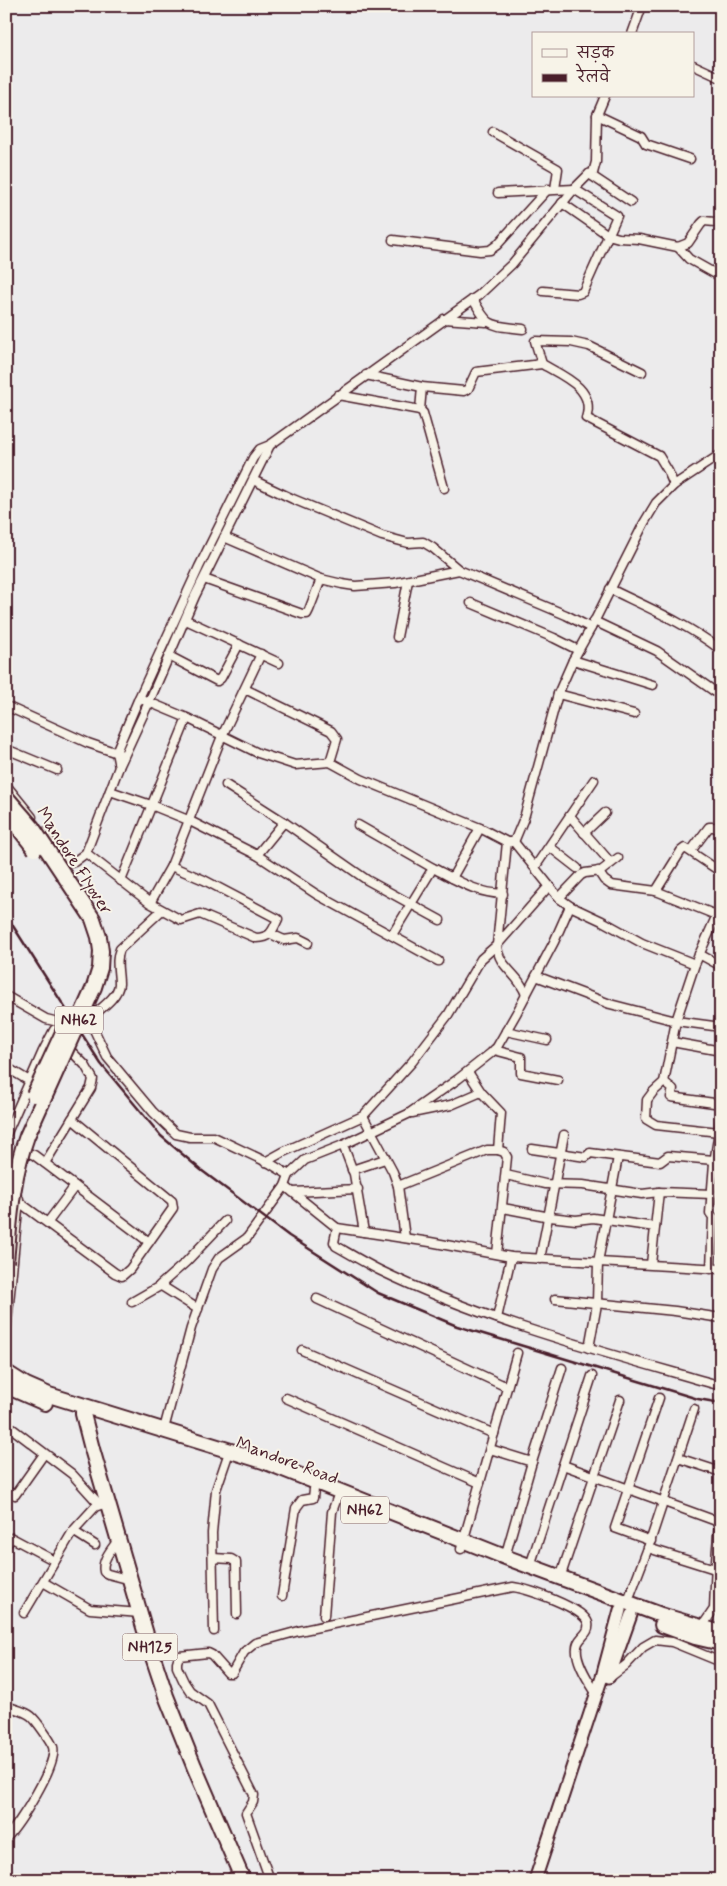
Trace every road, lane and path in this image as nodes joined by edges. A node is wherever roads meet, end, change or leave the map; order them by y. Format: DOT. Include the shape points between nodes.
graph roads {
  1 [pos="642,6"];
  2 [pos="633,32"];
  3 [pos="694,65"];
  4 [pos="721,78"];
  5 [pos="604,98"];
  6 [pos="597,115"];
  7 [pos="493,132"];
  8 [pos="690,159"];
  9 [pos="589,174"];
  10 [pos="574,188"];
  11 [pos="552,189"];
  12 [pos="498,193"];
  13 [pos="631,202"];
  14 [pos="562,203"];
  15 [pos="721,220"];
  16 [pos="608,235"];
  17 [pos="393,240"];
  18 [pos="678,247"];
  19 [pos="721,277"];
  20 [pos="543,291"];
  21 [pos="474,299"];
  22 [pos="444,320"];
  23 [pos="486,322"];
  24 [pos="523,329"];
  25 [pos="542,364"];
  26 [pos="642,372"];
  27 [pos="366,375"];
  28 [pos="422,387"];
  29 [pos="338,395"];
  30 [pos="420,410"];
  31 [pos="270,445"];
  32 [pos="721,454"];
  33 [pos="253,480"];
  34 [pos="673,483"];
  35 [pos="444,488"];
  36 [pos="224,537"];
  37 [pos="459,570"];
  38 [pos="204,579"];
  39 [pos="320,579"];
  40 [pos="408,582"];
  41 [pos="610,589"];
  42 [pos="471,603"];
  43 [pos="186,620"];
  44 [pos="590,624"];
  45 [pos="397,637"];
  46 [pos="239,644"];
  47 [pos="576,649"];
  48 [pos="721,650"];
  49 [pos="261,654"];
  50 [pos="169,656"];
  51 [pos="573,660"];
  52 [pos="279,662"];
  53 [pos="653,685"];
  54 [pos="245,689"];
  55 [pos="558,694"];
  56 [pos="721,696"];
  57 [pos="139,698"];
  58 [pos="149,702"];
  59 [pos="6,706"];
  60 [pos="634,714"];
  61 [pos="187,718"];
  62 [pos="222,736"];
  63 [pos="6,749"];
  64 [pos="116,752"];
  65 [pos="125,755"];
  66 [pos="330,762"];
  67 [pos="119,767"];
  68 [pos="57,770"];
  69 [pos="594,780"];
  70 [pos="6,785"];
  71 [pos="226,785"];
  72 [pos="110,791"];
  73 [pos="6,798"];
  74 [pos="151,805"];
  75 [pos="6,812"];
  76 [pos="605,813"];
  77 [pos="570,816"];
  78 [pos="188,820"];
  79 [pos="284,822"];
  80 [pos="358,825"];
  81 [pos="480,828"];
  82 [pos="721,831"];
  83 [pos="584,833"];
  84 [pos="508,842"];
  85 [pos="550,846"];
  86 [pos="691,851"];
  87 [pos="86,853"];
  88 [pos="257,855"];
  89 [pos="170,866"];
  90 [pos="535,867"];
  91 [pos="433,868"];
  92 [pos="576,868"];
  93 [pos="598,871"];
  94 [pos="721,872"];
  95 [pos="452,878"];
  96 [pos="121,881"];
  97 [pos="549,886"];
  98 [pos="656,891"];
  99 [pos="499,894"];
  100 [pos="559,898"];
  101 [pos="150,903"];
  102 [pos="411,903"];
  103 [pos="570,906"];
  104 [pos="721,906"];
  105 [pos="162,910"];
  106 [pos="716,915"];
  107 [pos="440,920"];
  108 [pos="271,934"];
  109 [pos="392,935"];
  110 [pos="308,943"];
  111 [pos="494,947"];
  112 [pos="699,954"];
  113 [pos="438,961"];
  114 [pos="695,964"];
  115 [pos="721,966"];
  116 [pos="536,976"];
  117 [pos="526,995"];
  118 [pos="6,996"];
  119 [pos="89,1019"];
  120 [pos="676,1020"];
  121 [pos="58,1022"];
  122 [pos="720,1026"];
  123 [pos="506,1031"];
  124 [pos="53,1033"];
  125 [pos="547,1040"];
  126 [pos="672,1042"];
  127 [pos="494,1050"];
  128 [pos="721,1051"];
  129 [pos="6,1067"];
  130 [pos="468,1072"];
  131 [pos="558,1080"];
  132 [pos="30,1082"];
  133 [pos="664,1082"];
  134 [pos="482,1092"];
  135 [pos="721,1104"];
  136 [pos="408,1114"];
  137 [pos="363,1116"];
  138 [pos="721,1116"];
  139 [pos="72,1119"];
  140 [pos="371,1130"];
  141 [pos="720,1132"];
  142 [pos="6,1135"];
  143 [pos="564,1135"];
  144 [pos="342,1146"];
  145 [pos="532,1149"];
  146 [pos="498,1150"];
  147 [pos="561,1153"];
  148 [pos="618,1156"];
  149 [pos="385,1159"];
  150 [pos="45,1163"];
  151 [pos="268,1163"];
  152 [pos="716,1164"];
  153 [pos="352,1170"];
  154 [pos="6,1174"];
  155 [pos="287,1174"];
  156 [pos="506,1175"];
  157 [pos="556,1184"];
  158 [pos="75,1186"];
  159 [pos="285,1186"];
  160 [pos="398,1186"];
  161 [pos="358,1189"];
  162 [pos="612,1190"];
  163 [pos="293,1192"];
  164 [pos="658,1192"];
  165 [pos="712,1194"];
  166 [pos="19,1202"];
  167 [pos="503,1208"];
  168 [pos="710,1213"];
  169 [pos="721,1213"];
  170 [pos="550,1217"];
  171 [pos="607,1220"];
  172 [pos="225,1221"];
  173 [pos="48,1222"];
  174 [pos="655,1227"];
  175 [pos="337,1228"];
  176 [pos="364,1232"];
  177 [pos="405,1238"];
  178 [pos="149,1242"];
  179 [pos="497,1254"];
  180 [pos="511,1257"];
  181 [pos="540,1259"];
  182 [pos="6,1262"];
  183 [pos="598,1262"];
  184 [pos="651,1264"];
  185 [pos="711,1269"];
  186 [pos="721,1269"];
  187 [pos="161,1287"];
  188 [pos="317,1299"];
  189 [pos="555,1299"];
  190 [pos="132,1302"];
  191 [pos="597,1304"];
  192 [pos="198,1309"];
  193 [pos="497,1318"];
  194 [pos="721,1318"];
  195 [pos="6,1334"];
  196 [pos="588,1348"];
  197 [pos="302,1350"];
  198 [pos="517,1353"];
  199 [pos="562,1368"];
  200 [pos="592,1376"];
  201 [pos="6,1377"];
  202 [pos="721,1386"];
  203 [pos="507,1387"];
  204 [pos="286,1398"];
  205 [pos="659,1398"];
  206 [pos="620,1400"];
  207 [pos="694,1409"];
  208 [pos="88,1412"];
  209 [pos="6,1424"];
  210 [pos="164,1429"];
  211 [pos="494,1434"];
  212 [pos="490,1449"];
  213 [pos="44,1454"];
  214 [pos="227,1458"];
  215 [pos="678,1458"];
  216 [pos="532,1462"];
  217 [pos="563,1465"];
  218 [pos="721,1472"];
  219 [pos="594,1476"];
  220 [pos="480,1482"];
  221 [pos="628,1488"];
  222 [pos="314,1489"];
  223 [pos="6,1491"];
  224 [pos="337,1498"];
  225 [pos="664,1501"];
  226 [pos="104,1504"];
  227 [pos="73,1531"];
  228 [pos="119,1538"];
  229 [pos="462,1544"];
  230 [pos="649,1544"];
  231 [pos="6,1545"];
  232 [pos="95,1545"];
  233 [pos="505,1557"];
  234 [pos="213,1558"];
  235 [pos="55,1561"];
  236 [pos="530,1566"];
  237 [pos="715,1569"];
  238 [pos="560,1578"];
  239 [pos="131,1580"];
  240 [pos="43,1582"];
  241 [pos="282,1596"];
  242 [pos="626,1609"];
  243 [pos="24,1613"];
  244 [pos="140,1613"];
  245 [pos="237,1614"];
  246 [pos="324,1616"];
  247 [pos="701,1628"];
  248 [pos="214,1631"];
  249 [pos="721,1633"];
  250 [pos="721,1643"];
  251 [pos="611,1659"];
  252 [pos="721,1662"];
  253 [pos="608,1679"];
  254 [pos="596,1693"];
  255 [pos="6,1706"];
  256 [pos="6,1838"];
  257 [pos="242,1875"];
  258 [pos="228,1880"];
  259 [pos="251,1880"];
  260 [pos="270,1880"];
  261 [pos="535,1880"];
  262 [pos="543,1880"];
  1 -- 2 [label="street"];
  3 -- 4 [label="street"];
  5 -- 6 [label="street"];
  6 -- 8 [label="street" via="641,136 646,144"];
  6 -- 9 [label="street" via="596,162 593,173"];
  7 -- 11 [label="street" via="558,169"];
  9 -- 10 [label="street"];
  9 -- 13 [label="street"];
  10 -- 11 [label="street"];
  10 -- 14 [label="street"];
  10 -- 16 [label="street" via="617,216"];
  11 -- 12 [label="street"];
  11 -- 17 [label="street" via="490,250"];
  14 -- 16 [label="street"];
  14 -- 21 [label="street" via="512,264"];
  15 -- 18 [label="street" via="704,221 688,243"];
  16 -- 18 [label="street"];
  16 -- 20 [label="street" via="583,292"];
  18 -- 19 [label="street" via="689,259"];
  21 -- 22 [label="street"];
  21 -- 23 [label="street"];
  22 -- 23 [label="street"];
  22 -- 27 [label="street"];
  23 -- 24 [label="street"];
  25 -- 26 [label="street" via="535,341 571,342 589,346"];
  25 -- 28 [label="street" via="478,372 464,391"];
  25 -- 34 [label="street" via="567,378 587,398 586,418 659,456"];
  27 -- 28 [label="street"];
  27 -- 29 [label="street"];
  28 -- 30 [label="street"];
  29 -- 30 [label="street"];
  29 -- 31 [label="street"];
  30 -- 35 [label="street"];
  31 -- 33 [label="street"];
  31 -- 57 [label="street" via="260,449 253,458"];
  32 -- 34 [label="street"];
  33 -- 36 [label="street"];
  33 -- 37 [label="street" via="382,536 408,543 423,542"];
  34 -- 41 [label="street" via="644,523"];
  36 -- 38 [label="street"];
  36 -- 39 [label="street"];
  37 -- 40 [label="street"];
  37 -- 44 [label="street"];
  38 -- 39 [label="street" via="302,614 307,614"];
  38 -- 43 [label="street"];
  39 -- 40 [label="street" via="355,586"];
  40 -- 45 [label="street"];
  41 -- 44 [label="street"];
  41 -- 48 [label="street" via="684,624"];
  42 -- 47 [label="street"];
  43 -- 46 [label="street"];
  43 -- 50 [label="street"];
  44 -- 47 [label="street"];
  44 -- 56 [label="street" via="657,651"];
  46 -- 49 [label="street"];
  46 -- 50 [label="street" via="217,681"];
  47 -- 51 [label="street"];
  49 -- 52 [label="street"];
  49 -- 54 [label="street"];
  50 -- 58 [label="street"];
  51 -- 53 [label="street"];
  51 -- 55 [label="street"];
  54 -- 62 [label="street"];
  54 -- 66 [label="street" via="331,731 337,739"];
  55 -- 60 [label="street"];
  55 -- 84 [label="street" via="524,818"];
  57 -- 58 [label="street"];
  57 -- 64 [label="street"];
  58 -- 61 [label="street"];
  58 -- 65 [label="street"];
  59 -- 64 [label="street"];
  61 -- 62 [label="street"];
  61 -- 74 [label="street"];
  62 -- 66 [label="street" via="258,754 295,765"];
  62 -- 78 [label="street"];
  63 -- 68 [label="street"];
  64 -- 65 [label="street"];
  64 -- 67 [label="street"];
  65 -- 67 [label="street"];
  66 -- 81 [label="street" via="361,779"];
  67 -- 72 [label="street"];
  69 -- 77 [label="street"];
  70 -- 87 [label="street" via="66,861 74,862"];
  71 -- 79 [label="street"];
  72 -- 74 [label="street"];
  72 -- 87 [label="street"];
  73 -- 182 [label="highway, Mandore Flyover / NH62, bridge" via="32,827 93,919 101,951 94,987 19,1156"];
  74 -- 78 [label="street"];
  74 -- 96 [label="street"];
  75 -- 154 [label="highway, Mandore Flyover / NH62, bridge" via="26,835 85,926 92,956 87,980 19,1130"];
  76 -- 83 [label="street"];
  77 -- 83 [label="street"];
  77 -- 85 [label="street"];
  78 -- 88 [label="street"];
  78 -- 89 [label="street"];
  79 -- 88 [label="street"];
  79 -- 102 [label="street" via="368,880"];
  80 -- 91 [label="street"];
  81 -- 84 [label="street"];
  81 -- 95 [label="street"];
  82 -- 86 [label="street" via="714,827 706,829"];
  83 -- 93 [label="street" via="614,860"];
  84 -- 90 [label="street"];
  84 -- 99 [label="street"];
  85 -- 90 [label="street"];
  85 -- 92 [label="street"];
  86 -- 94 [label="street"];
  86 -- 98 [label="street" via="683,848"];
  87 -- 96 [label="street"];
  88 -- 109 [label="street" via="316,894"];
  89 -- 101 [label="street"];
  89 -- 108 [label="street" via="278,919"];
  90 -- 97 [label="street"];
  91 -- 95 [label="street"];
  91 -- 102 [label="street"];
  93 -- 98 [label="street" via="611,884"];
  93 -- 100 [label="street" via="581,875"];
  95 -- 99 [label="street" via="486,894"];
  96 -- 101 [label="street"];
  97 -- 100 [label="street"];
  97 -- 111 [label="street"];
  98 -- 106 [label="street"];
  99 -- 111 [label="street"];
  100 -- 103 [label="street"];
  101 -- 105 [label="street"];
  102 -- 107 [label="street"];
  102 -- 109 [label="street"];
  103 -- 114 [label="street" via="642,943"];
  103 -- 116 [label="street"];
  104 -- 106 [label="street"];
  105 -- 108 [label="street" via="181,920 200,914 256,938"];
  105 -- 119 [label="street" via="120,949 116,994"];
  106 -- 112 [label="street"];
  108 -- 110 [label="street" via="284,940 298,938"];
  109 -- 113 [label="street"];
  111 -- 117 [label="street" via="506,967 523,985"];
  111 -- 137 [label="street" via="481,959 448,1015 412,1062"];
  112 -- 114 [label="street"];
  112 -- 115 [label="street"];
  114 -- 120 [label="street"];
  116 -- 117 [label="street"];
  116 -- 120 [label="street" via="610,1004"];
  117 -- 123 [label="street"];
  118 -- 121 [label="street" via="46,1019"];
  119 -- 121 [label="street"];
  119 -- 151 [label="street" via="107,1057 176,1134 214,1137"];
  120 -- 122 [label="street"];
  120 -- 126 [label="street"];
  121 -- 124 [label="street"];
  123 -- 125 [label="street"];
  123 -- 127 [label="street"];
  124 -- 132 [label="street"];
  124 -- 139 [label="street" via="86,1066 93,1079"];
  126 -- 128 [label="street"];
  126 -- 133 [label="street"];
  127 -- 130 [label="street"];
  127 -- 131 [label="street" via="521,1057 521,1073"];
  129 -- 132 [label="street"];
  130 -- 134 [label="street"];
  130 -- 136 [label="street"];
  132 -- 142 [label="street"];
  133 -- 135 [label="street" via="673,1089 672,1097"];
  133 -- 141 [label="street" via="647,1100 646,1119 656,1125"];
  134 -- 136 [label="street" via="451,1105"];
  134 -- 146 [label="street" via="501,1116"];
  136 -- 140 [label="street"];
  137 -- 140 [label="street"];
  137 -- 151 [label="street" via="282,1152"];
  138 -- 141 [label="street"];
  139 -- 150 [label="street"];
  139 -- 178 [label="street" via="173,1204"];
  140 -- 144 [label="street"];
  140 -- 149 [label="street"];
  141 -- 152 [label="street"];
  143 -- 147 [label="street"];
  144 -- 153 [label="street"];
  144 -- 155 [label="street" via="306,1160"];
  145 -- 147 [label="street"];
  146 -- 156 [label="street" via="507,1158"];
  146 -- 160 [label="street" via="487,1150"];
  147 -- 148 [label="street" via="586,1157 590,1153"];
  147 -- 157 [label="street"];
  148 -- 152 [label="street" via="660,1162 668,1156"];
  148 -- 162 [label="street"];
  149 -- 153 [label="street"];
  149 -- 160 [label="street"];
  150 -- 158 [label="street"];
  150 -- 166 [label="street" via="34,1155 26,1155"];
  151 -- 155 [label="street"];
  152 -- 165 [label="street"];
  153 -- 161 [label="street"];
  155 -- 159 [label="street"];
  156 -- 157 [label="street"];
  156 -- 167 [label="street"];
  157 -- 162 [label="street"];
  157 -- 170 [label="street"];
  158 -- 173 [label="street"];
  158 -- 178 [label="street"];
  159 -- 163 [label="street"];
  159 -- 192 [label="street" via="246,1238 219,1258"];
  160 -- 177 [label="street"];
  161 -- 163 [label="street"];
  161 -- 176 [label="street"];
  162 -- 164 [label="street" via="642,1194"];
  162 -- 171 [label="street"];
  163 -- 175 [label="street"];
  164 -- 165 [label="street"];
  164 -- 174 [label="street"];
  165 -- 168 [label="street"];
  166 -- 173 [label="street"];
  166 -- 195 [label="street"];
  167 -- 170 [label="street"];
  167 -- 179 [label="street"];
  168 -- 169 [label="street"];
  168 -- 185 [label="street" via="713,1217"];
  170 -- 171 [label="street"];
  170 -- 181 [label="street"];
  171 -- 174 [label="street"];
  171 -- 183 [label="street"];
  172 -- 187 [label="street"];
  173 -- 178 [label="street" via="122,1276"];
  174 -- 184 [label="street"];
  175 -- 176 [label="street"];
  175 -- 193 [label="street" via="336,1246 398,1278"];
  176 -- 177 [label="street"];
  177 -- 179 [label="street"];
  179 -- 180 [label="street"];
  180 -- 181 [label="street"];
  180 -- 193 [label="street"];
  181 -- 183 [label="street"];
  183 -- 184 [label="street"];
  183 -- 191 [label="street"];
  184 -- 185 [label="street"];
  185 -- 186 [label="street"];
  187 -- 190 [label="street"];
  187 -- 192 [label="street"];
  188 -- 203 [label="street"];
  189 -- 191 [label="street"];
  191 -- 194 [label="street"];
  191 -- 196 [label="street"];
  192 -- 210 [label="street"];
  193 -- 196 [label="street"];
  196 -- 202 [label="street"];
  197 -- 211 [label="street"];
  198 -- 203 [label="street"];
  199 -- 216 [label="street"];
  200 -- 217 [label="street"];
  201 -- 208 [label="highway, NH62"];
  203 -- 211 [label="street"];
  204 -- 220 [label="street"];
  205 -- 221 [label="street"];
  206 -- 219 [label="street"];
  207 -- 215 [label="street"];
  208 -- 210 [label="highway, Mandore Road / NH62"];
  208 -- 214 [label="highway, Mandore Road / NH62"];
  208 -- 226 [label="highway, NH125"];
  208 -- 259 [label="highway, NH125" via="162,1664 199,1762"];
  209 -- 213 [label="street"];
  210 -- 229 [label="highway, Mandore Road / NH62" via="263,1461"];
  211 -- 212 [label="street"];
  212 -- 216 [label="street"];
  212 -- 220 [label="street"];
  213 -- 223 [label="street" via="15,1495"];
  213 -- 226 [label="street" via="72,1474"];
  214 -- 222 [label="highway, Mandore Road / NH62"];
  214 -- 234 [label="street" via="216,1490"];
  215 -- 218 [label="street"];
  215 -- 225 [label="street"];
  216 -- 233 [label="street"];
  217 -- 219 [label="street"];
  217 -- 236 [label="street"];
  219 -- 221 [label="street"];
  219 -- 238 [label="street"];
  220 -- 229 [label="street"];
  221 -- 225 [label="street"];
  221 -- 230 [label="street" via="615,1528"];
  222 -- 224 [label="highway, Mandore Road / NH62"];
  222 -- 241 [label="street" via="313,1498 302,1500 296,1508"];
  224 -- 229 [label="highway, Mandore Road / NH62"];
  224 -- 246 [label="street" via="332,1512"];
  225 -- 230 [label="street"];
  225 -- 237 [label="street" via="719,1522"];
  226 -- 227 [label="street" via="95,1507"];
  226 -- 228 [label="highway, NH125"];
  227 -- 232 [label="street"];
  227 -- 235 [label="street"];
  228 -- 239 [label="highway, NH125"];
  228 -- 239 [label="street" via="105,1559 104,1572"];
  229 -- 233 [label="highway, Mandore Road / NH62"];
  229 -- 242 [label="highway, Mandore Road / NH62"];
  230 -- 237 [label="street"];
  230 -- 242 [label="street"];
  231 -- 235 [label="street" via="12,1538"];
  233 -- 236 [label="highway, Mandore Road / NH62"];
  234 -- 245 [label="street" via="236,1562"];
  234 -- 248 [label="street"];
  235 -- 240 [label="street"];
  236 -- 238 [label="highway, Mandore Road / NH62"];
  237 -- 247 [label="street" via="714,1609"];
  238 -- 242 [label="highway, Mandore Road / NH62"];
  239 -- 244 [label="highway, NH125"];
  240 -- 243 [label="street"];
  240 -- 244 [label="street" via="90,1608"];
  242 -- 247 [label="highway, Mandore Road / NH62"];
  242 -- 250 [label="highway, Mandore Road / NH62" via="695,1637"];
  242 -- 251 [label="street"];
  244 -- 257 [label="highway, NH125" via="170,1705"];
  247 -- 249 [label="highway, Mandore Road / NH62"];
  251 -- 253 [label="street"];
  251 -- 254 [label="street"];
  252 -- 253 [label="street" via="672,1642 655,1640"];
  253 -- 262 [label="street"];
  254 -- 260 [label="street" via="584,1674 577,1650 588,1628 584,1615 557,1601 513,1587 255,1643 244,1652 232,1673 228,1673 208,1653 179,1656 176,1662 184,1682 190,1691 208,1704 254,1795 246,1816"];
  254 -- 261 [label="street"];
  255 -- 256 [label="street" via="32,1716 53,1747 53,1755 34,1798"];
  257 -- 258 [label="street"];
}
